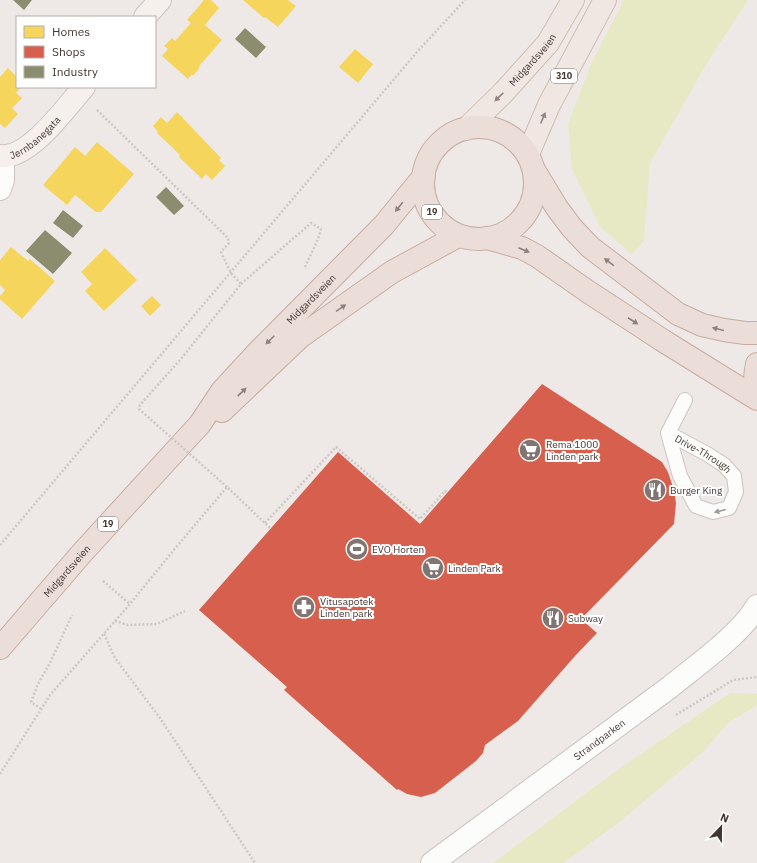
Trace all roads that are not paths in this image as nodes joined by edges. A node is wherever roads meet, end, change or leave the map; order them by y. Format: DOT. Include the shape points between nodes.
graph roads {
  1 [pos="160,0"];
  2 [pos="574,0"];
  3 [pos="605,0"];
  4 [pos="146,16"];
  5 [pos="88,96"];
  6 [pos="466,129"];
  7 [pos="2,156"];
  8 [pos="531,162"];
  9 [pos="424,176"];
  10 [pos="0,190"];
  11 [pos="458,236"];
  12 [pos="487,238"];
  13 [pos="757,333"];
  14 [pos="757,364"];
  15 [pos="757,391"];
  16 [pos="757,399"];
  17 [pos="685,400"];
  18 [pos="200,424"];
  19 [pos="668,433"];
  20 [pos="757,606"];
  21 [pos="0,648"];
  22 [pos="432,863"];
  1 -- 4 [label="main road"];
  2 -- 6 [label="main road, Midgardsveien, one-way" via="548,43"];
  8 -- 3 [label="main road, 310, one-way" via="549,105"];
  5 -- 7 [label="main road, Jernbanegata" via="33,144 18,153"];
  6 -- 8 [label="highway, 19" via="492,128 511,137"];
  6 -- 9 [label="highway, 19" via="442,141 427,163"];
  7 -- 10 [label="street, Jernbanegata" via="3,180"];
  8 -- 12 [label="highway, 19" via="535,193 526,214 509,230"];
  13 -- 8 [label="highway, 19, one-way" via="702,325 678,314 590,247 568,223"];
  9 -- 11 [label="highway, 19" via="424,190 436,221"];
  9 -- 18 [label="highway, Midgardsveien / 19, one-way" via="384,226 222,391"];
  11 -- 12 [label="highway, 19"];
  18 -- 11 [label="highway, Midgardsveien / 19, one-way" via="219,414 300,338 392,272"];
  12 -- 16 [label="highway, 19, one-way" via="522,248 537,256 656,336"];
  14 -- 15 [label="highway"];
  17 -- 19 [label="lane, Drive-Through"];
  18 -- 21 [label="highway, Midgardsveien / 19" via="82,553"];
  19 -- 19 [label="lane, Drive-Through, one-way" via="724,465 734,476 736,492 729,508 713,512 696,506 680,476"];
  20 -- 22 [label="street, Strandparken" via="736,631 670,687"];
}
